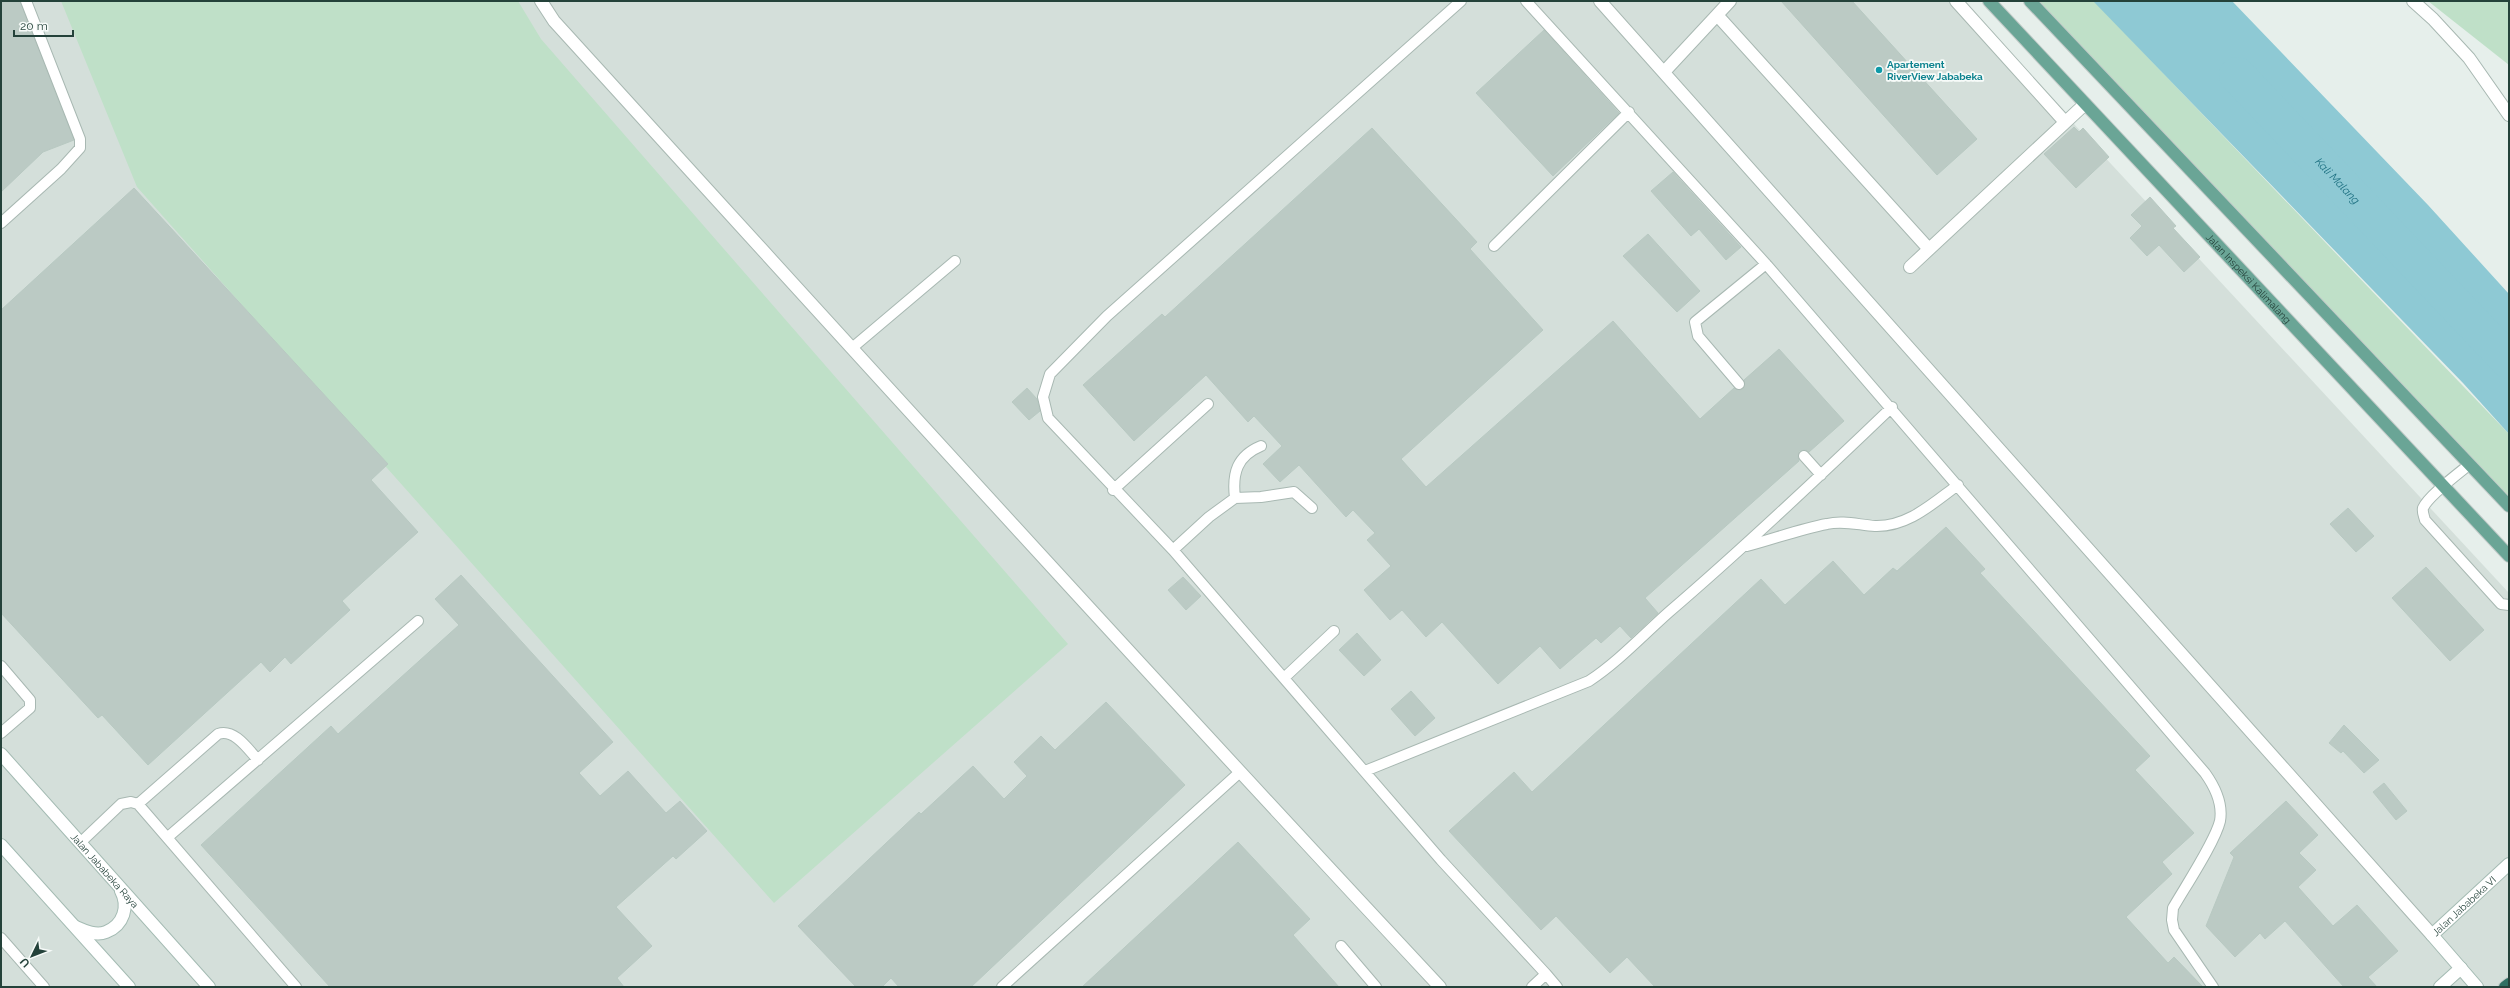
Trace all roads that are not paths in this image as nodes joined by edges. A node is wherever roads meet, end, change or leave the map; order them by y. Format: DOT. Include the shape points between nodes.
graph roads {
  1 [pos="26,1"];
  2 [pos="541,1"];
  3 [pos="1460,1"];
  4 [pos="1526,1"];
  5 [pos="1730,1"];
  6 [pos="1956,1"];
  7 [pos="1989,1"];
  8 [pos="2030,1"];
  9 [pos="2413,1"];
  10 [pos="1604,2"];
  11 [pos="1717,15"];
  12 [pos="1664,72"];
  13 [pos="2085,104"];
  14 [pos="1629,112"];
  15 [pos="2509,115"];
  16 [pos="2065,122"];
  17 [pos="1,223"];
  18 [pos="1494,246"];
  19 [pos="1928,248"];
  20 [pos="955,261"];
  21 [pos="1766,264"];
  22 [pos="1910,267"];
  23 [pos="852,348"];
  24 [pos="1740,384"];
  25 [pos="1208,404"];
  26 [pos="1892,407"];
  27 [pos="1261,446"];
  28 [pos="1804,456"];
  29 [pos="2470,464"];
  30 [pos="1821,474"];
  31 [pos="1958,485"];
  32 [pos="2443,486"];
  33 [pos="1114,490"];
  34 [pos="1235,498"];
  35 [pos="2509,506"];
  36 [pos="1312,508"];
  37 [pos="1744,547"];
  38 [pos="1173,550"];
  39 [pos="2509,556"];
  40 [pos="2509,605"];
  41 [pos="418,621"];
  42 [pos="1334,631"];
  43 [pos="1,666"];
  44 [pos="1284,678"];
  45 [pos="1,733"];
  46 [pos="1,754"];
  47 [pos="258,760"];
  48 [pos="1364,771"];
  49 [pos="1240,772"];
  50 [pos="138,804"];
  51 [pos="168,837"];
  52 [pos="80,843"];
  53 [pos="1,845"];
  54 [pos="2509,864"];
  55 [pos="119,886"];
  56 [pos="75,927"];
  57 [pos="2432,935"];
  58 [pos="1,938"];
  59 [pos="1341,946"];
  60 [pos="2460,968"];
  61 [pos="1546,974"];
  62 [pos="2509,984"];
  63 [pos="44,987"];
  64 [pos="128,987"];
  65 [pos="209,987"];
  66 [pos="296,987"];
  67 [pos="1002,987"];
  68 [pos="1376,987"];
  69 [pos="1440,987"];
  70 [pos="1532,987"];
  71 [pos="1557,987"];
  72 [pos="2213,987"];
  73 [pos="2440,987"];
  74 [pos="2477,987"];
  75 [pos="2505,987"];
  1 -- 17 [label="lane" via="80,139 80,148 61,169"];
  2 -- 23 [label="street" via="554,21"];
  3 -- 33 [label="lane" via="1107,316 1050,374 1043,397 1048,418"];
  4 -- 14 [label="lane"];
  5 -- 11 [label="street"];
  6 -- 16 [label="street"];
  7 -- 13 [label="main road, Jalan Inspeksi Kalimalang"];
  8 -- 29 [label="main road"];
  9 -- 15 [label="street" via="2469,58"];
  10 -- 12 [label="street"];
  11 -- 12 [label="street"];
  11 -- 19 [label="street"];
  12 -- 57 [label="street"];
  13 -- 16 [label="street"];
  13 -- 32 [label="main road, Jalan Inspeksi Kalimalang"];
  14 -- 18 [label="lane"];
  14 -- 21 [label="lane"];
  16 -- 19 [label="street"];
  19 -- 22 [label="street"];
  20 -- 23 [label="lane"];
  21 -- 24 [label="lane" via="1695,322 1698,336"];
  21 -- 26 [label="lane"];
  23 -- 49 [label="street"];
  25 -- 33 [label="lane"];
  26 -- 30 [label="lane"];
  26 -- 31 [label="lane"];
  27 -- 34 [label="lane" via="1247,452 1236,470"];
  28 -- 30 [label="lane"];
  29 -- 32 [label="lane"];
  29 -- 35 [label="main road"];
  30 -- 37 [label="lane"];
  31 -- 37 [label="lane" via="1918,514 1897,524 1876,526 1850,522 1828,523"];
  31 -- 72 [label="lane" via="2215,787 2220,822 2173,908 2172,920 2174,930"];
  32 -- 39 [label="main road, Jalan Inspeksi Kalimalang"];
  32 -- 40 [label="lane" via="2423,507 2425,520 2501,604"];
  33 -- 38 [label="lane"];
  34 -- 36 [label="lane" via="1294,492"];
  34 -- 38 [label="lane" via="1209,517"];
  37 -- 48 [label="lane" via="1589,681"];
  38 -- 44 [label="lane"];
  41 -- 47 [label="lane"];
  42 -- 44 [label="lane"];
  43 -- 45 [label="lane" via="30,700 30,708"];
  44 -- 48 [label="lane"];
  46 -- 52 [label="street, Jalan Jababeka Raya"];
  47 -- 50 [label="lane" via="230,734 218,734"];
  47 -- 51 [label="lane"];
  48 -- 61 [label="lane" via="1441,860"];
  49 -- 67 [label="lane"];
  49 -- 69 [label="street"];
  50 -- 51 [label="lane"];
  50 -- 52 [label="lane" via="121,804"];
  51 -- 66 [label="lane"];
  52 -- 55 [label="street, Jalan Jababeka Raya"];
  53 -- 56 [label="street"];
  54 -- 57 [label="street, Jalan Jababeka VI"];
  55 -- 56 [label="street" via="125,899 125,913 118,925 99,933"];
  55 -- 65 [label="street, Jalan Jababeka Raya"];
  56 -- 64 [label="street"];
  57 -- 60 [label="street, Jalan Jababeka VI"];
  58 -- 63 [label="lane"];
  59 -- 68 [label="lane"];
  60 -- 73 [label="street"];
  60 -- 74 [label="street, Jalan Jababeka VI"];
  61 -- 70 [label="lane"];
  61 -- 71 [label="lane"];
  62 -- 75 [label="highway"];
}
